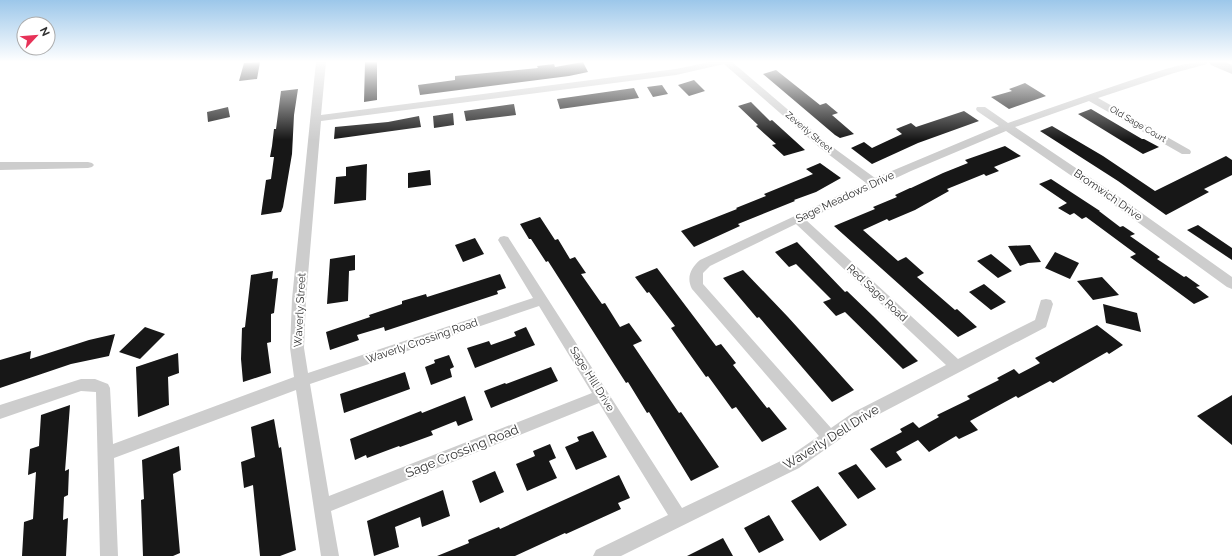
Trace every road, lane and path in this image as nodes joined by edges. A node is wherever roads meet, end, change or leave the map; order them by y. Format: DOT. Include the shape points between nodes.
graph roads {
  1 [pos="319,88"];
  2 [pos="554,88"];
  3 [pos="757,88"];
  4 [pos="1119,88"];
  5 [pos="1090,97"];
  6 [pos="981,110"];
  7 [pos="316,119"];
  8 [pos="1007,128"];
  9 [pos="1186,152"];
  10 [pos="88,165"];
  11 [pos="0,166"];
  12 [pos="874,183"];
  13 [pos="798,219"];
  14 [pos="504,240"];
  15 [pos="1232,284"];
  16 [pos="542,300"];
  17 [pos="1046,304"];
  18 [pos="957,366"];
  19 [pos="302,381"];
  20 [pos="603,395"];
  21 [pos="0,412"];
  22 [pos="830,438"];
  23 [pos="106,454"];
  24 [pos="322,507"];
  25 [pos="679,518"];
  26 [pos="109,556"];
  27 [pos="330,556"];
  28 [pos="602,556"];
  1 -- 7 [label="street, Waverly Street"];
  2 -- 7 [label="street"];
  3 -- 12 [label="street, Zeverly Street" via="823,145"];
  4 -- 5 [label="street, Sage Meadows Drive"];
  5 -- 8 [label="street, Sage Meadows Drive"];
  5 -- 9 [label="street, Old Sage Court"];
  6 -- 8 [label="street, Bromwich Drive"];
  7 -- 19 [label="street, Waverly Street" via="299,299 297,348"];
  8 -- 12 [label="street, Sage Meadows Drive"];
  8 -- 15 [label="street, Bromwich Drive" via="1118,202"];
  10 -- 11 [label="street"];
  12 -- 13 [label="street, Sage Meadows Drive"];
  13 -- 18 [label="street, Red Sage Road"];
  13 -- 22 [label="street, Sage Meadows Drive" via="705,263 694,276 697,286"];
  14 -- 16 [label="street, Sage Hill Drive"];
  16 -- 19 [label="street, Waverly Crossing Road"];
  16 -- 20 [label="street, Sage Hill Drive"];
  17 -- 18 [label="street, Waverly Dell Drive" via="1041,323"];
  18 -- 22 [label="street, Waverly Dell Drive" via="859,417"];
  19 -- 23 [label="street, Waverly Crossing Road"];
  19 -- 24 [label="street, Waverly Street"];
  20 -- 24 [label="street, Sage Crossing Road"];
  20 -- 25 [label="street, Sage Hill Drive"];
  21 -- 23 [label="street" via="81,385 103,388"];
  22 -- 25 [label="street, Waverly Dell Drive" via="793,463"];
  23 -- 26 [label="street"];
  24 -- 27 [label="street, Waverly Street"];
  25 -- 28 [label="street, Waverly Dell Drive"];
}
